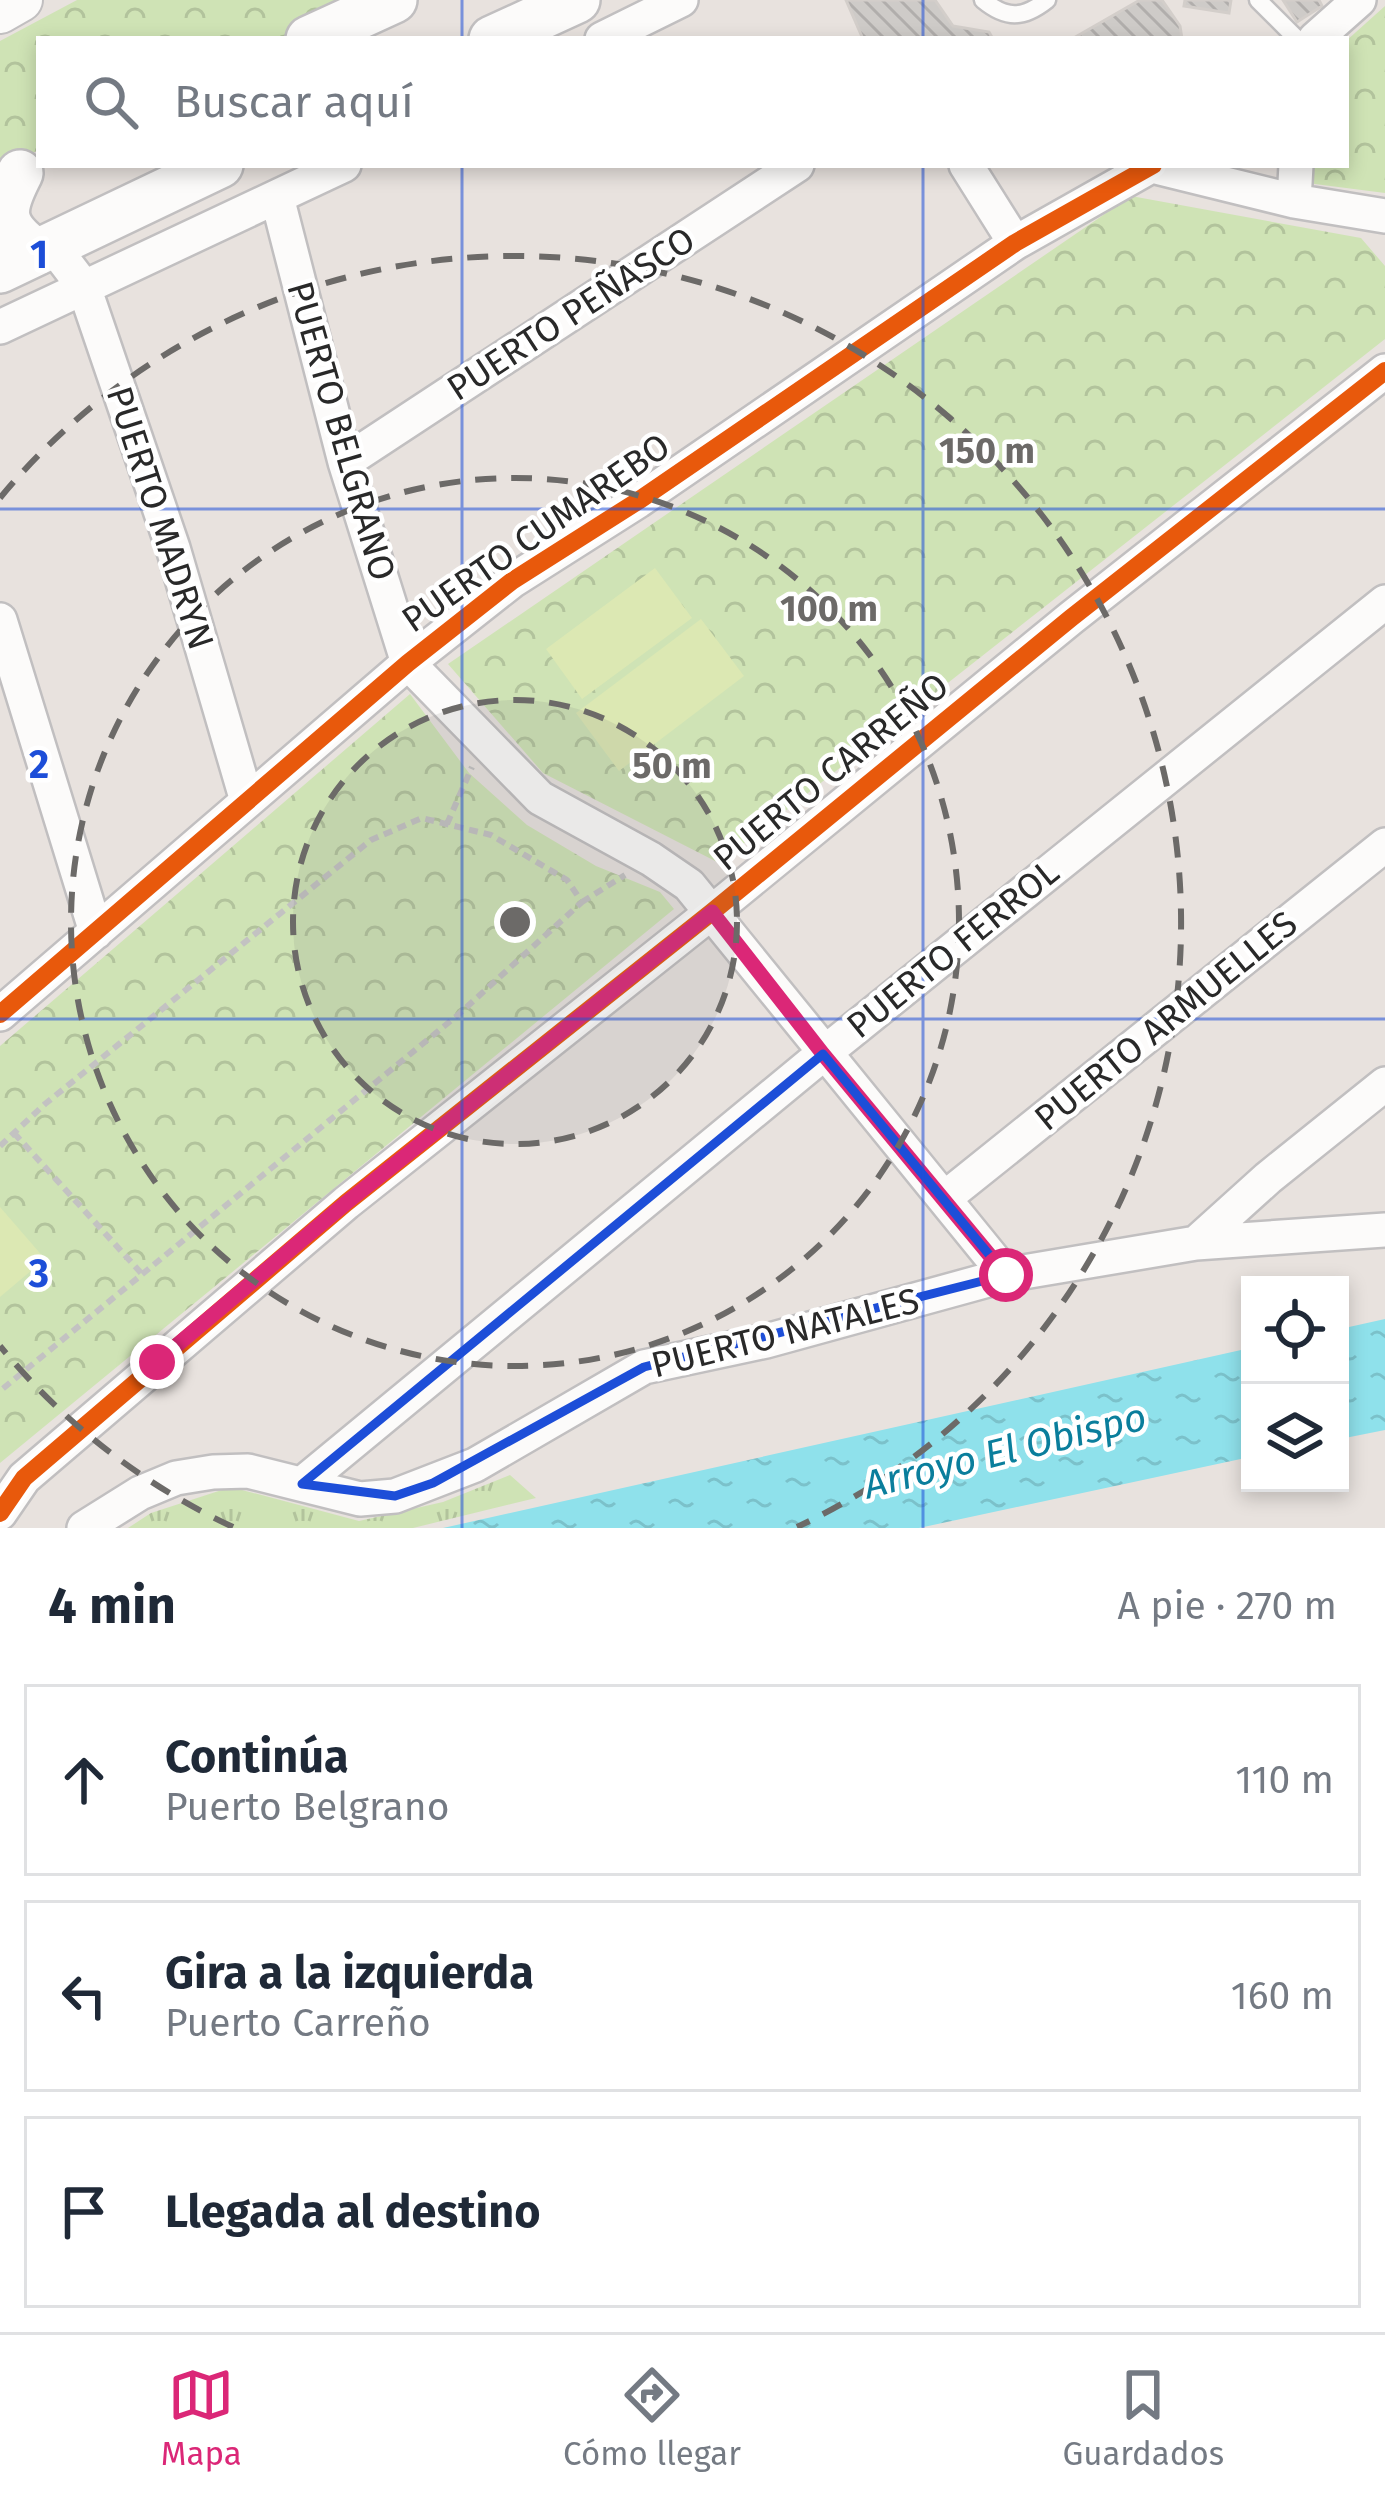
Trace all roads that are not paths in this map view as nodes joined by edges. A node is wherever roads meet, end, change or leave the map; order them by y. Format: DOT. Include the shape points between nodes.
graph roads {
  1 [pos="21,0"];
  2 [pos="394,0"];
  3 [pos="577,0"];
  4 [pos="681,0"];
  5 [pos="983,0"];
  6 [pos="1047,0"];
  7 [pos="1258,0"];
  8 [pos="1359,0"];
  9 [pos="0,12"];
  10 [pos="316,36"];
  11 [pos="499,36"];
  12 [pos="608,36"];
  13 [pos="1294,36"];
  14 [pos="1318,36"];
  15 [pos="213,168"];
  16 [pos="338,168"];
  17 [pos="792,168"];
  18 [pos="968,168"];
  19 [pos="1148,168"];
  20 [pos="1165,168"];
  21 [pos="1297,168"];
  22 [pos="20,173"];
  23 [pos="277,197"];
  24 [pos="1294,201"];
  25 [pos="1382,219"];
  26 [pos="1015,243"];
  27 [pos="21,248"];
  28 [pos="84,287"];
  29 [pos="0,327"];
  30 [pos="1385,371"];
  31 [pos="345,462"];
  32 [pos="1385,602"];
  33 [pos="0,620"];
  34 [pos="408,663"];
  35 [pos="247,801"];
  36 [pos="1385,845"];
  37 [pos="712,912"];
  38 [pos="97,932"];
  39 [pos="0,1014"];
  40 [pos="823,1054"];
  41 [pos="1385,1084"];
  42 [pos="946,1197"];
  43 [pos="1385,1230"];
  44 [pos="1196,1243"];
  45 [pos="1006,1275"];
  46 [pos="302,1484"];
  47 [pos="0,1513"];
  48 [pos="84,1528"];
  1 -- 9 [label="street"];
  2 -- 10 [label="main road"];
  3 -- 11 [label="main road"];
  4 -- 12 [label="street"];
  5 -- 6 [label="lane" via="1013,16"];
  7 -- 13 [label="lane"];
  8 -- 14 [label="street"];
  15 -- 27 [label="main road"];
  16 -- 23 [label="street"];
  17 -- 31 [label="street, PUERTO PEÑASCO"];
  18 -- 26 [label="street"];
  19 -- 26 [label="street, PUERTO CUMAREBO"];
  20 -- 24 [label="street"];
  21 -- 24 [label="street"];
  22 -- 27 [label="main road" via="2,207"];
  23 -- 28 [label="street"];
  23 -- 31 [label="street, PUERTO BELGRANO"];
  24 -- 25 [label="street"];
  26 -- 34 [label="street, PUERTO CUMAREBO" via="512,581"];
  27 -- 28 [label="street, PUERTO MADRYN"];
  28 -- 29 [label="street"];
  28 -- 35 [label="street, PUERTO MADRYN"];
  30 -- 37 [label="street, PUERTO CARREÑO"];
  31 -- 34 [label="street, PUERTO BELGRANO"];
  32 -- 40 [label="street, PUERTO FERROL"];
  33 -- 38 [label="street"];
  34 -- 35 [label="street, PUERTO CUMAREBO"];
  34 -- 37 [label="street, PUERTO BELGRANO" via="540,798 651,859"];
  35 -- 38 [label="street, PUERTO CUMAREBO"];
  36 -- 42 [label="street, PUERTO ARMUELLES"];
  37 -- 40 [label="street, PUERTO BELGRANO"];
  37 -- 47 [label="street, PUERTO CARREÑO" via="232,1296 24,1478"];
  38 -- 39 [label="street, PUERTO CUMAREBO"];
  40 -- 42 [label="street, PUERTO BELGRANO"];
  40 -- 46 [label="street, PUERTO FERROL"];
  41 -- 44 [label="street"];
  42 -- 45 [label="street, PUERTO BELGRANO"];
  43 -- 44 [label="street, PUERTO NATALES"];
  44 -- 45 [label="street, PUERTO NATALES"];
  45 -- 46 [label="street, PUERTO NATALES" via="644,1366 475,1465 394,1496 360,1499"];
  46 -- 48 [label="street, PUERTO NATALES" via="248,1471 176,1478"];
}
